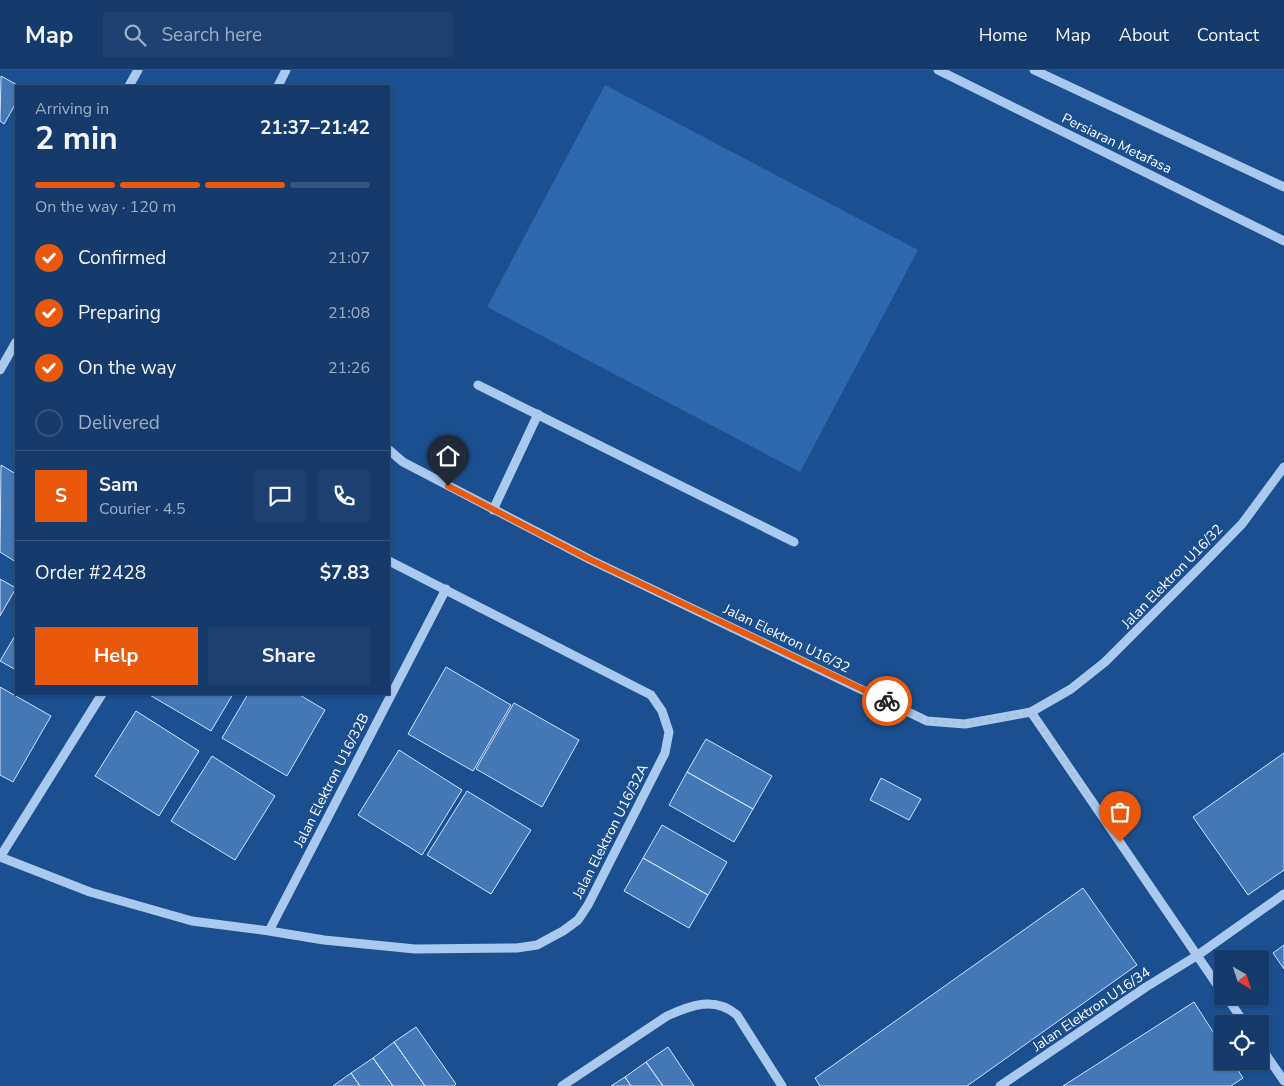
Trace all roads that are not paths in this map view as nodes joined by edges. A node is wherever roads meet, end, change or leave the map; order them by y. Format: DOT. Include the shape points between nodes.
graph roads {
  1 [pos="138,70"];
  2 [pos="286,70"];
  3 [pos="938,70"];
  4 [pos="1037,71"];
  5 [pos="130,85"];
  6 [pos="278,85"];
  7 [pos="1284,187"];
  8 [pos="1284,241"];
  9 [pos="15,344"];
  10 [pos="0,370"];
  11 [pos="478,385"];
  12 [pos="538,414"];
  13 [pos="390,451"];
  14 [pos="1284,467"];
  15 [pos="493,510"];
  16 [pos="794,542"];
  17 [pos="390,561"];
  18 [pos="446,589"];
  19 [pos="101,695"];
  20 [pos="1031,712"];
  21 [pos="0,857"];
  22 [pos="1284,894"];
  23 [pos="269,931"];
  24 [pos="1198,956"];
  25 [pos="1214,980"];
  26 [pos="1269,1059"];
  27 [pos="1284,1081"];
  28 [pos="562,1086"];
  29 [pos="782,1086"];
  30 [pos="1000,1086"];
  1 -- 5 [label="street"];
  2 -- 6 [label="street"];
  3 -- 8 [label="street, Persiaran Metafasa"];
  4 -- 7 [label="street"];
  9 -- 10 [label="street"];
  11 -- 12 [label="street"];
  12 -- 15 [label="street"];
  12 -- 16 [label="street"];
  13 -- 15 [label="street, Jalan Elektron U16/32" via="404,462"];
  14 -- 20 [label="street, Jalan Elektron U16/32" via="1242,524 1118,650 1071,689"];
  15 -- 20 [label="street, Jalan Elektron U16/32" via="927,721 964,724"];
  17 -- 18 [label="street, Jalan Elektron U16/32A"];
  18 -- 23 [label="street, Jalan Elektron U16/32B"];
  18 -- 23 [label="street, Jalan Elektron U16/32A" via="651,695 662,711 669,732 665,753 592,897 578,920 537,946 415,949"];
  19 -- 21 [label="street"];
  20 -- 24 [label="street"];
  21 -- 23 [label="street, Jalan Elektron U16/32A" via="90,892 192,921"];
  22 -- 24 [label="street, Jalan Elektron U16/34"];
  24 -- 25 [label="street"];
  24 -- 30 [label="street, Jalan Elektron U16/34" via="1146,987"];
  26 -- 27 [label="street"];
  28 -- 29 [label="street" via="667,1016 702,1004 719,1004 737,1015"];
}
